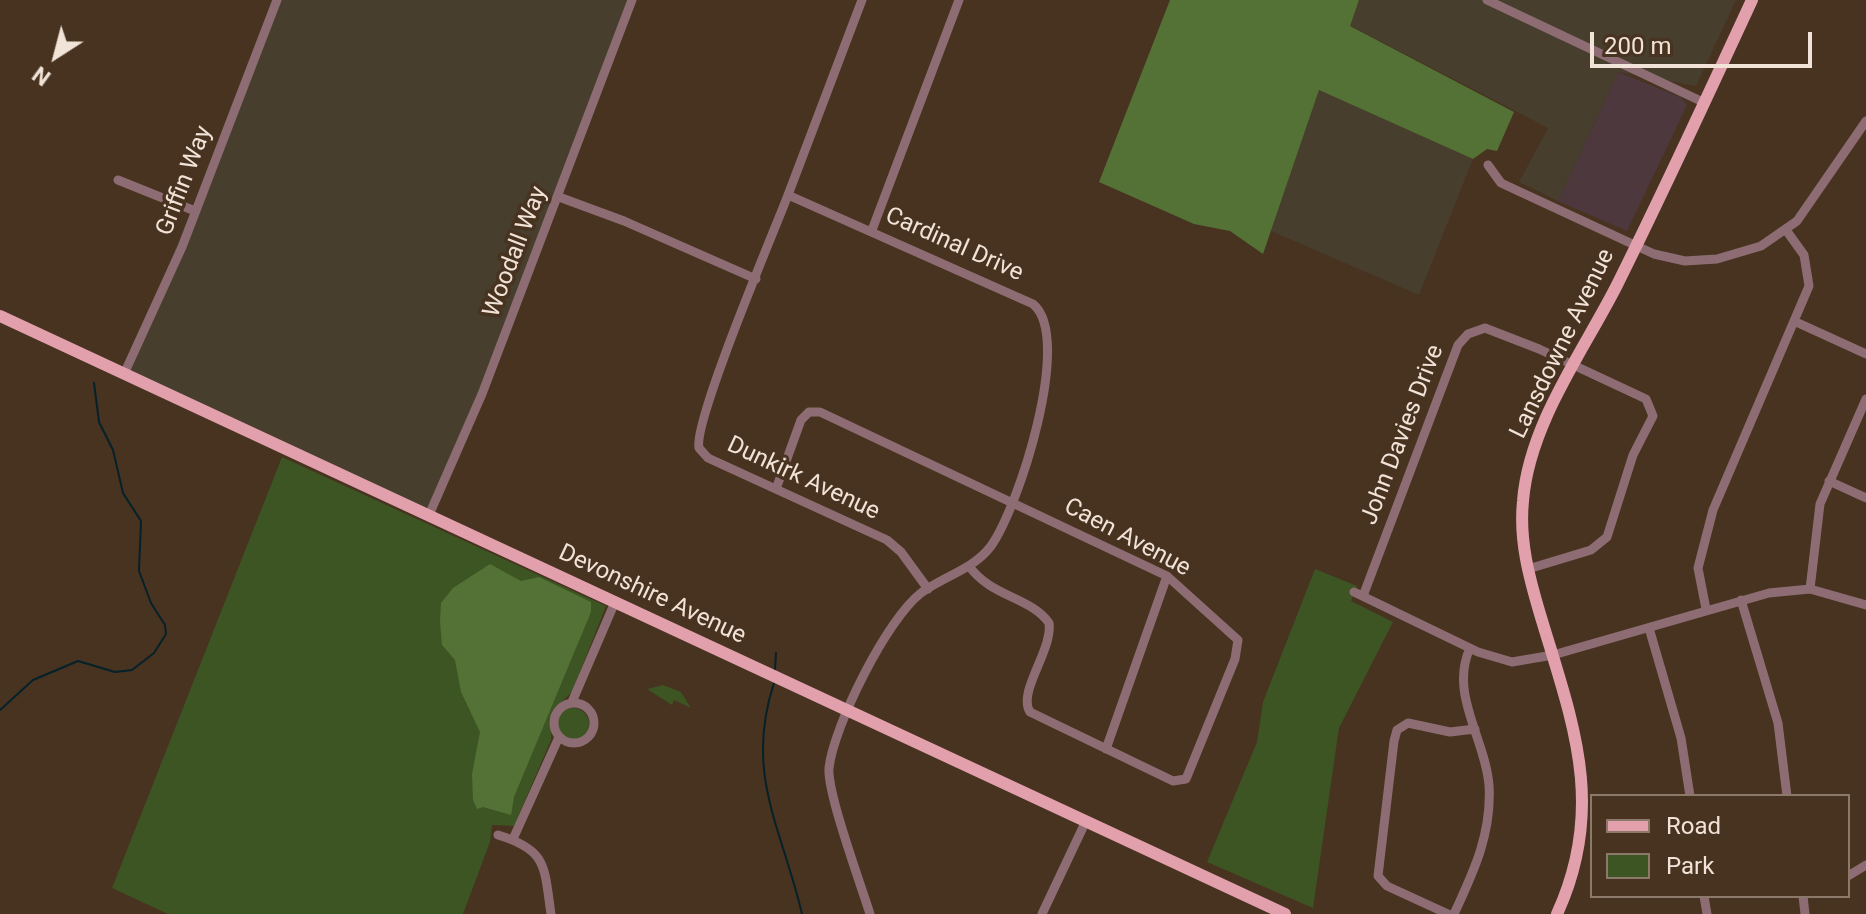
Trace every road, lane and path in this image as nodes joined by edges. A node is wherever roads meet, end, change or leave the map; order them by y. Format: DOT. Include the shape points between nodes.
graph roads {
  1 [pos="277,0"];
  2 [pos="632,0"];
  3 [pos="862,0"];
  4 [pos="959,0"];
  5 [pos="1487,0"];
  6 [pos="1752,0"];
  7 [pos="1705,103"];
  8 [pos="1866,121"];
  9 [pos="1488,165"];
  10 [pos="118,180"];
  11 [pos="788,195"];
  12 [pos="559,197"];
  13 [pos="195,211"];
  14 [pos="872,230"];
  15 [pos="1786,230"];
  16 [pos="1636,245"];
  17 [pos="756,279"];
  18 [pos="0,316"];
  19 [pos="1796,322"];
  20 [pos="1866,354"];
  21 [pos="1575,365"];
  22 [pos="124,374"];
  23 [pos="1866,399"];
  24 [pos="1829,481"];
  25 [pos="776,489"];
  26 [pos="1866,498"];
  27 [pos="1012,501"];
  28 [pos="429,515"];
  29 [pos="969,566"];
  30 [pos="1528,569"];
  31 [pos="1167,576"];
  32 [pos="928,589"];
  33 [pos="1810,589"];
  34 [pos="1741,600"];
  35 [pos="615,602"];
  36 [pos="1866,605"];
  37 [pos="1706,609"];
  38 [pos="1649,628"];
  39 [pos="1470,648"];
  40 [pos="1553,655"];
  41 [pos="572,702"];
  42 [pos="850,711"];
  43 [pos="1475,729"];
  44 [pos="559,737"];
  45 [pos="1106,749"];
  46 [pos="1690,794"];
  47 [pos="1787,794"];
  48 [pos="1085,823"];
  49 [pos="498,835"];
  50 [pos="513,839"];
  51 [pos="551,914"];
  52 [pos="870,914"];
  53 [pos="1042,914"];
  54 [pos="1285,914"];
  55 [pos="1448,914"];
  56 [pos="1454,914"];
  57 [pos="1557,914"];
  1 -- 13 [label="street, Griffin Way"];
  2 -- 12 [label="street, Woodall Way"];
  3 -- 11 [label="street"];
  4 -- 14 [label="street"];
  5 -- 7 [label="street"];
  6 -- 7 [label="main road, Lansdowne Avenue"];
  7 -- 16 [label="main road, Lansdowne Avenue"];
  8 -- 15 [label="street" via="1809,207"];
  9 -- 16 [label="street" via="1508,187"];
  10 -- 13 [label="street"];
  11 -- 14 [label="street, Cardinal Drive"];
  11 -- 17 [label="street"];
  12 -- 17 [label="street"];
  12 -- 28 [label="street, Woodall Way"];
  13 -- 22 [label="street, Griffin Way"];
  14 -- 27 [label="street, Cardinal Drive" via="1038,308 1046,356 1042,412"];
  15 -- 16 [label="street" via="1752,250 1709,261 1672,259"];
  15 -- 19 [label="street" via="1804,255 1809,279"];
  16 -- 21 [label="main road, Lansdowne Avenue"];
  17 -- 25 [label="street, Dunkirk Avenue" via="697,441 708,458"];
  18 -- 22 [label="main road, Devonshire Avenue"];
  19 -- 20 [label="street"];
  19 -- 37 [label="street" via="1713,510 1698,568"];
  21 -- 30 [label="main road, Lansdowne Avenue" via="1544,425 1526,476 1522,525"];
  21 -- 30 [label="street, John Davies Drive" via="1646,399 1653,416 1633,455 1607,537 1591,550"];
  21 -- 39 [label="street, John Davies Drive" via="1490,328 1465,337 1359,594"];
  22 -- 28 [label="main road, Devonshire Avenue"];
  23 -- 24 [label="street"];
  24 -- 26 [label="street"];
  24 -- 33 [label="street" via="1817,514"];
  25 -- 27 [label="street, Caen Avenue" via="801,420 815,411"];
  25 -- 32 [label="street, Dunkirk Avenue" via="887,540"];
  27 -- 29 [label="street, Cardinal Drive" via="991,546"];
  27 -- 31 [label="street, Caen Avenue"];
  28 -- 35 [label="main road, Devonshire Avenue"];
  29 -- 32 [label="street, Cardinal Drive"];
  29 -- 45 [label="street, Caen Avenue" via="986,585 1041,613 1049,623 1048,642 1026,698 1028,709"];
  30 -- 40 [label="main road, Lansdowne Avenue"];
  31 -- 45 [label="street"];
  31 -- 45 [label="street, Caen Avenue" via="1234,635 1235,659 1186,779 1173,781"];
  32 -- 42 [label="street, Cardinal Drive" via="888,629"];
  33 -- 34 [label="street"];
  33 -- 36 [label="street"];
  34 -- 37 [label="street"];
  34 -- 47 [label="street" via="1778,723"];
  35 -- 41 [label="street"];
  35 -- 42 [label="main road, Devonshire Avenue"];
  37 -- 38 [label="street"];
  38 -- 40 [label="street"];
  38 -- 46 [label="street" via="1681,738"];
  39 -- 40 [label="street" via="1507,662"];
  39 -- 43 [label="street" via="1461,674"];
  40 -- 57 [label="main road, Lansdowne Avenue" via="1577,741 1584,802 1577,859"];
  41 -- 44 [label="street" via="553,719"];
  41 -- 44 [label="street" via="589,710 593,730 577,743"];
  42 -- 48 [label="main road, Devonshire Avenue"];
  42 -- 52 [label="street, Cardinal Drive" via="829,773"];
  43 -- 55 [label="street" via="1457,733 1408,723 1397,730 1394,741 1378,876 1387,886"];
  43 -- 56 [label="street" via="1488,775 1489,814 1482,851"];
  44 -- 50 [label="street"];
  48 -- 53 [label="street"];
  48 -- 54 [label="main road, Devonshire Avenue"];
  49 -- 50 [label="street"];
  50 -- 51 [label="street" via="540,857"];
}
